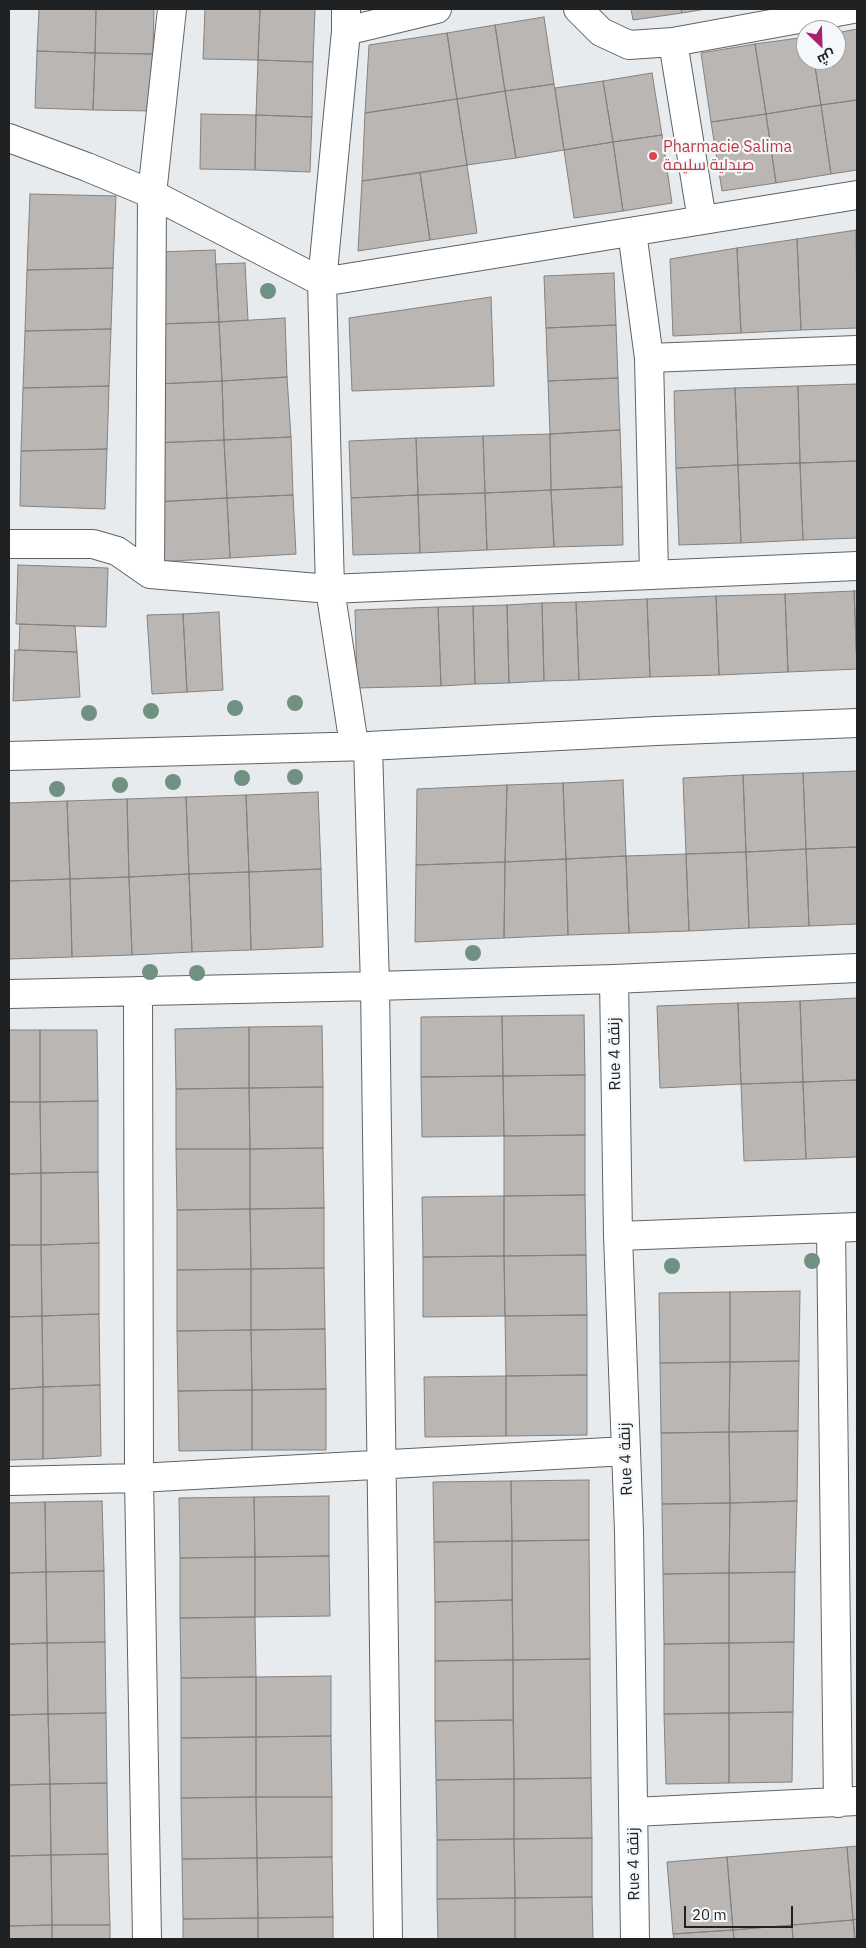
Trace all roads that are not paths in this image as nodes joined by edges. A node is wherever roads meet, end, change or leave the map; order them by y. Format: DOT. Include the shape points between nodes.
graph roads {
  1 [pos="172,9"];
  2 [pos="437,9"];
  3 [pos="578,9"];
  4 [pos="853,9"];
  5 [pos="346,20"];
  6 [pos="673,42"];
  7 [pos="9,138"];
  8 [pos="152,194"];
  9 [pos="857,195"];
  10 [pos="702,220"];
  11 [pos="632,232"];
  12 [pos="322,282"];
  13 [pos="857,350"];
  14 [pos="649,358"];
  15 [pos="9,544"];
  16 [pos="857,566"];
  17 [pos="150,574"];
  18 [pos="654,574"];
  19 [pos="330,589"];
  20 [pos="857,723"];
  21 [pos="361,746"];
  22 [pos="9,756"];
  23 [pos="857,968"];
  24 [pos="614,978"];
  25 [pos="375,986"];
  26 [pos="138,991"];
  27 [pos="9,994"];
  28 [pos="844,1227"];
  29 [pos="618,1236"];
  30 [pos="626,1451"];
  31 [pos="381,1463"];
  32 [pos="139,1478"];
  33 [pos="9,1481"];
  34 [pos="848,1802"];
  35 [pos="634,1812"];
  36 [pos="147,1939"];
  37 [pos="388,1939"];
  38 [pos="635,1939"];
  1 -- 8 [label="street"];
  2 -- 5 [label="street"];
  3 -- 6 [label="street" via="601,32 629,45"];
  4 -- 6 [label="street"];
  5 -- 12 [label="street"];
  6 -- 10 [label="street"];
  7 -- 8 [label="street"];
  8 -- 12 [label="street"];
  8 -- 17 [label="street"];
  9 -- 10 [label="street"];
  10 -- 11 [label="street"];
  11 -- 12 [label="street"];
  11 -- 14 [label="street"];
  12 -- 19 [label="street"];
  13 -- 14 [label="street"];
  14 -- 18 [label="street"];
  15 -- 17 [label="street" via="93,544 117,551"];
  16 -- 18 [label="street"];
  17 -- 19 [label="street"];
  18 -- 19 [label="street"];
  19 -- 21 [label="street"];
  20 -- 21 [label="street"];
  21 -- 22 [label="street"];
  21 -- 25 [label="street"];
  23 -- 24 [label="street"];
  24 -- 25 [label="street"];
  24 -- 29 [label="street, Rue 4 زنقة"];
  25 -- 26 [label="street"];
  25 -- 31 [label="street"];
  26 -- 27 [label="street"];
  26 -- 32 [label="street"];
  28 -- 29 [label="street"];
  28 -- 34 [label="street"];
  29 -- 30 [label="street, Rue 4 زنقة"];
  30 -- 31 [label="street"];
  30 -- 35 [label="street, Rue 4 زنقة"];
  31 -- 32 [label="street"];
  31 -- 37 [label="street"];
  32 -- 33 [label="street"];
  32 -- 36 [label="street"];
  34 -- 35 [label="street"];
  35 -- 38 [label="street, Rue 4 زنقة"];
}
